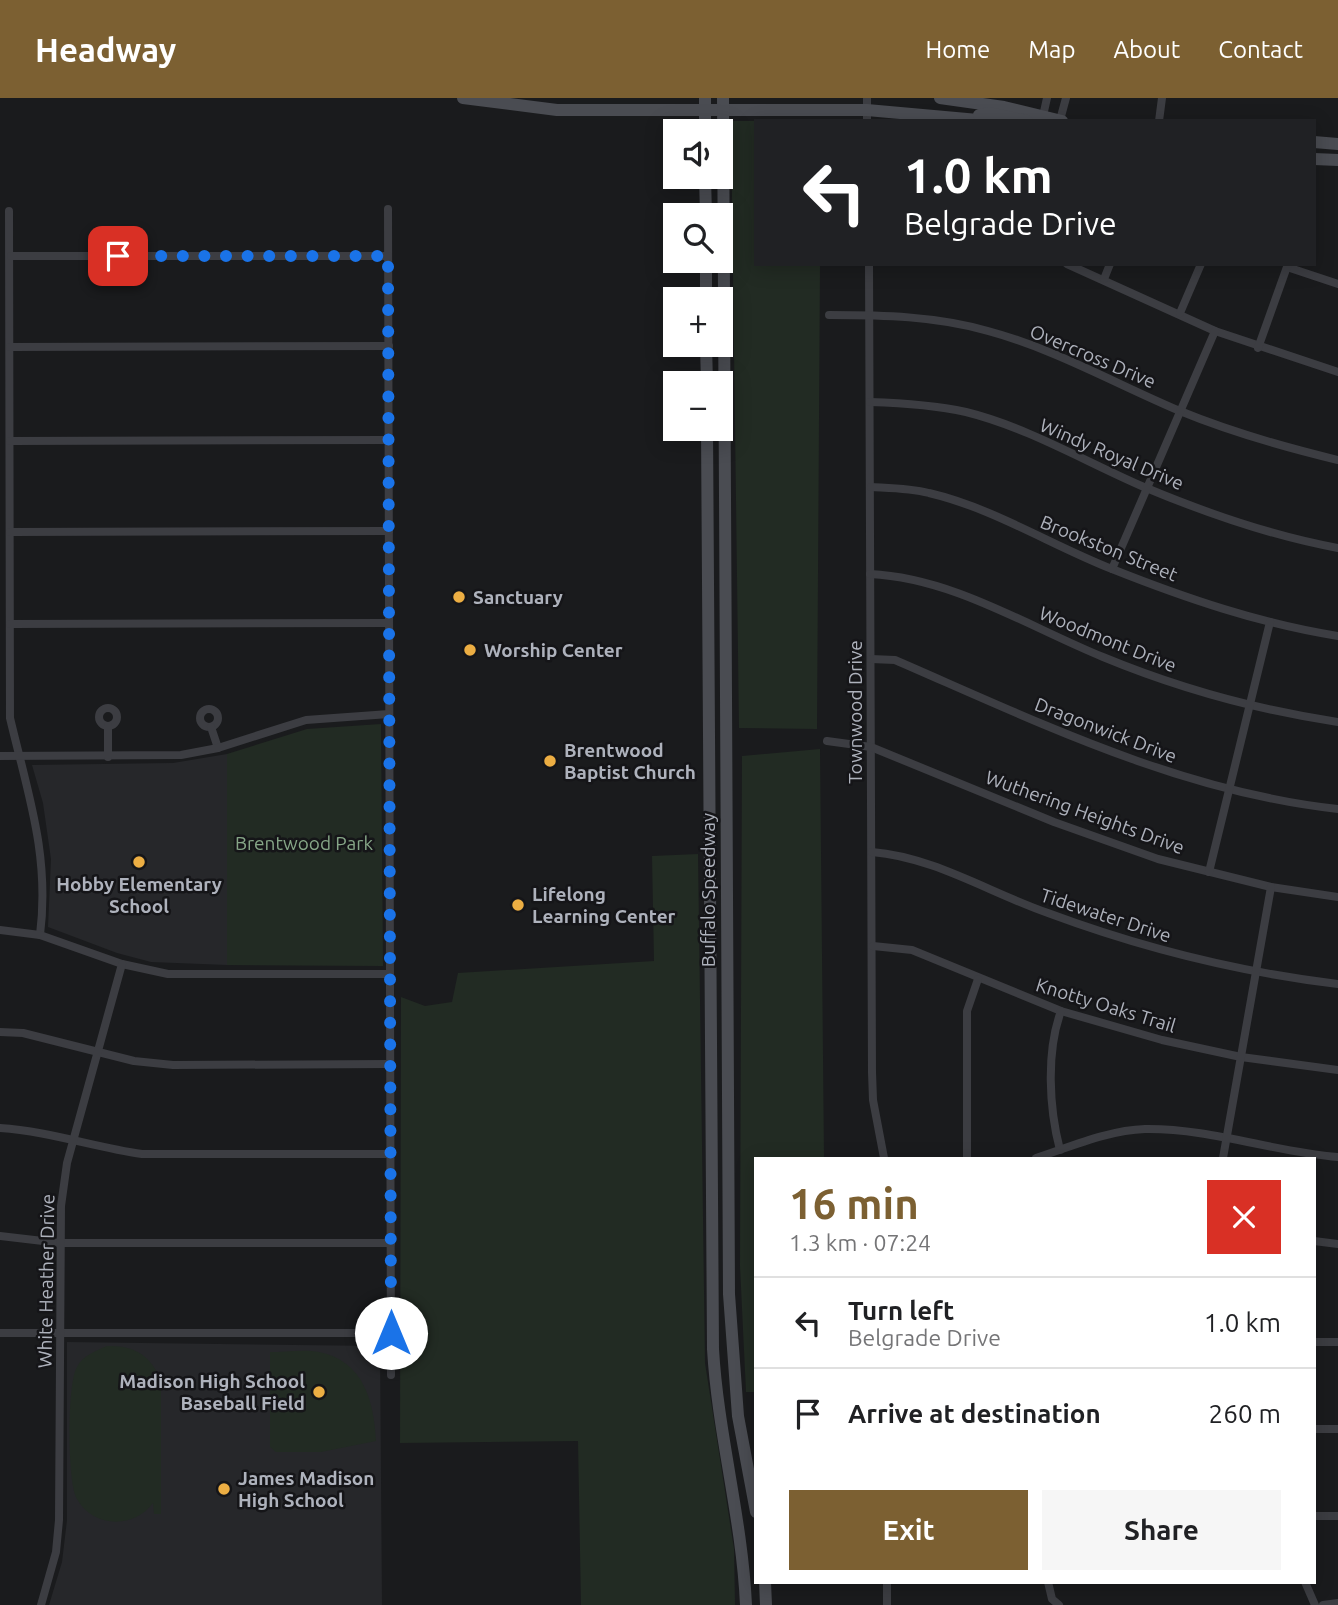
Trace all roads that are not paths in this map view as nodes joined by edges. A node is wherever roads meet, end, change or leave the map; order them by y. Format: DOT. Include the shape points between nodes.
graph roads {
  1 [pos="463,98"];
  2 [pos="940,98"];
  3 [pos="1047,98"];
  4 [pos="1066,98"];
  5 [pos="1162,98"];
  6 [pos="705,104"];
  7 [pos="723,104"];
  8 [pos="867,110"];
  9 [pos="1043,116"];
  10 [pos="969,118"];
  11 [pos="976,119"];
  12 [pos="1017,119"];
  13 [pos="1054,119"];
  14 [pos="1061,119"];
  15 [pos="1159,119"];
  16 [pos="1316,142"];
  17 [pos="1338,144"];
  18 [pos="1316,159"];
  19 [pos="1338,160"];
  20 [pos="722,203"];
  21 [pos="388,209"];
  22 [pos="9,211"];
  23 [pos="10,256"];
  24 [pos="388,256"];
  25 [pos="869,266"];
  26 [pos="1072,266"];
  27 [pos="1109,266"];
  28 [pos="1200,266"];
  29 [pos="1287,266"];
  30 [pos="1104,279"];
  31 [pos="1338,284"];
  32 [pos="1180,313"];
  33 [pos="828,315"];
  34 [pos="870,315"];
  35 [pos="1215,331"];
  36 [pos="389,346"];
  37 [pos="10,347"];
  38 [pos="1258,348"];
  39 [pos="724,357"];
  40 [pos="1338,372"];
  41 [pos="5,392"];
  42 [pos="870,402"];
  43 [pos="1181,411"];
  44 [pos="389,440"];
  45 [pos="10,441"];
  46 [pos="707,441"];
  47 [pos="1338,460"];
  48 [pos="707,470"];
  49 [pos="724,470"];
  50 [pos="871,487"];
  51 [pos="1147,488"];
  52 [pos="389,531"];
  53 [pos="10,532"];
  54 [pos="1338,548"];
  55 [pos="1112,569"];
  56 [pos="870,573"];
  57 [pos="707,583"];
  58 [pos="726,584"];
  59 [pos="1270,622"];
  60 [pos="389,623"];
  61 [pos="10,624"];
  62 [pos="1338,636"];
  63 [pos="871,659"];
  64 [pos="0,670"];
  65 [pos="10,670"];
  66 [pos="709,695"];
  67 [pos="727,695"];
  68 [pos="1251,704"];
  69 [pos="389,714"];
  70 [pos="1338,722"];
  71 [pos="108,726"];
  72 [pos="211,727"];
  73 [pos="827,741"];
  74 [pos="871,747"];
  75 [pos="218,748"];
  76 [pos="0,756"];
  77 [pos="19,756"];
  78 [pos="108,757"];
  79 [pos="1229,789"];
  80 [pos="1338,809"];
  81 [pos="709,810"];
  82 [pos="727,810"];
  83 [pos="872,852"];
  84 [pos="1209,872"];
  85 [pos="1271,887"];
  86 [pos="1338,897"];
  87 [pos="710,923"];
  88 [pos="728,923"];
  89 [pos="0,930"];
  90 [pos="40,935"];
  91 [pos="873,946"];
  92 [pos="122,964"];
  93 [pos="1256,972"];
  94 [pos="389,974"];
  95 [pos="978,979"];
  96 [pos="1338,984"];
  97 [pos="1061,1011"];
  98 [pos="0,1032"];
  99 [pos="710,1036"];
  100 [pos="728,1036"];
  101 [pos="97,1053"];
  102 [pos="1241,1056"];
  103 [pos="390,1064"];
  104 [pos="1338,1070"];
  105 [pos="0,1128"];
  106 [pos="1227,1139"];
  107 [pos="73,1140"];
  108 [pos="1060,1150"];
  109 [pos="710,1153"];
  110 [pos="729,1153"];
  111 [pos="390,1154"];
  112 [pos="884,1157"];
  113 [pos="967,1157"];
  114 [pos="1039,1157"];
  115 [pos="1223,1157"];
  116 [pos="1338,1157"];
  117 [pos="0,1236"];
  118 [pos="1316,1241"];
  119 [pos="60,1243"];
  120 [pos="391,1243"];
  121 [pos="1338,1244"];
  122 [pos="711,1294"];
  123 [pos="730,1294"];
  124 [pos="0,1333"];
  125 [pos="60,1333"];
  126 [pos="391,1333"];
  127 [pos="1316,1342"];
  128 [pos="1338,1342"];
  129 [pos="391,1375"];
  130 [pos="738,1416"];
  131 [pos="721,1419"];
  132 [pos="1316,1429"];
  133 [pos="1338,1429"];
  134 [pos="754,1501"];
  135 [pos="1316,1516"];
  136 [pos="1338,1516"];
  137 [pos="754,1533"];
  138 [pos="741,1534"];
  139 [pos="765,1584"];
  140 [pos="887,1584"];
  141 [pos="1048,1584"];
  142 [pos="1306,1584"];
  143 [pos="1338,1603"];
  144 [pos="41,1605"];
  145 [pos="746,1605"];
  146 [pos="766,1605"];
  147 [pos="887,1605"];
  148 [pos="1059,1605"];
  149 [pos="1315,1605"];
  150 [pos="1324,1605"];
  1 -- 6 [label="main road" via="557,110"];
  2 -- 9 [label="main road"];
  3 -- 9 [label="street"];
  4 -- 14 [label="street"];
  5 -- 15 [label="street"];
  6 -- 7 [label="main road"];
  7 -- 8 [label="main road"];
  7 -- 20 [label="main road, Buffalo Speedway"];
  8 -- 10 [label="main road"];
  9 -- 13 [label="main road"];
  10 -- 11 [label="main road"];
  10 -- 12 [label="main road" via="988,113"];
  16 -- 17 [label="main road"];
  18 -- 19 [label="main road"];
  21 -- 24 [label="street"];
  22 -- 23 [label="street"];
  23 -- 24 [label="street"];
  23 -- 37 [label="street"];
  24 -- 36 [label="street"];
  25 -- 34 [label="street, Townwood Drive"];
  26 -- 30 [label="street"];
  27 -- 30 [label="street"];
  28 -- 32 [label="street"];
  29 -- 31 [label="street"];
  29 -- 38 [label="street"];
  30 -- 32 [label="street"];
  32 -- 35 [label="street"];
  33 -- 34 [label="street, Overcross Drive"];
  34 -- 42 [label="street, Townwood Drive"];
  34 -- 43 [label="street, Overcross Drive" via="925,318 986,330"];
  35 -- 38 [label="street"];
  35 -- 43 [label="street"];
  36 -- 37 [label="street"];
  36 -- 44 [label="street"];
  37 -- 41 [label="street"];
  38 -- 40 [label="street"];
  39 -- 49 [label="main road, Buffalo Speedway"];
  41 -- 45 [label="street"];
  42 -- 50 [label="street, Townwood Drive"];
  42 -- 51 [label="street, Windy Royal Drive" via="916,403 968,413"];
  43 -- 47 [label="street, Overcross Drive"];
  43 -- 51 [label="street"];
  44 -- 45 [label="street"];
  44 -- 52 [label="street"];
  45 -- 53 [label="street"];
  46 -- 48 [label="main road, Buffalo Speedway"];
  48 -- 49 [label="main road"];
  48 -- 57 [label="main road, Buffalo Speedway"];
  49 -- 58 [label="main road, Buffalo Speedway"];
  50 -- 55 [label="street, Brookston Street" via="911,489 949,499"];
  50 -- 56 [label="street, Townwood Drive"];
  51 -- 54 [label="street, Windy Royal Drive" via="1264,531"];
  51 -- 55 [label="street"];
  52 -- 53 [label="street"];
  52 -- 60 [label="street"];
  53 -- 61 [label="street"];
  55 -- 59 [label="street, Brookston Street"];
  56 -- 63 [label="street, Townwood Drive"];
  56 -- 68 [label="street, Woodmont Drive" via="939,584 1141,672"];
  57 -- 58 [label="main road"];
  57 -- 66 [label="main road, Buffalo Speedway"];
  58 -- 67 [label="main road, Buffalo Speedway"];
  59 -- 62 [label="street, Brookston Street"];
  59 -- 68 [label="street"];
  60 -- 61 [label="street"];
  60 -- 69 [label="street"];
  61 -- 65 [label="street"];
  63 -- 74 [label="street, Townwood Drive"];
  63 -- 79 [label="street, Dragonwick Drive" via="895,660 1083,741"];
  64 -- 65 [label="street"];
  65 -- 77 [label="street" via="10,718"];
  66 -- 67 [label="main road"];
  66 -- 81 [label="main road, Buffalo Speedway"];
  67 -- 82 [label="main road, Buffalo Speedway"];
  68 -- 70 [label="street, Woodmont Drive"];
  68 -- 79 [label="street"];
  69 -- 75 [label="street" via="306,720"];
  69 -- 94 [label="street"];
  71 -- 78 [label="street"];
  72 -- 75 [label="street"];
  73 -- 74 [label="street, Wuthering Heights Drive"];
  74 -- 83 [label="street, Townwood Drive"];
  74 -- 84 [label="street, Wuthering Heights Drive" via="1054,822"];
  75 -- 78 [label="street" via="160,757"];
  76 -- 77 [label="street"];
  77 -- 78 [label="street"];
  77 -- 90 [label="street" via="41,846"];
  79 -- 80 [label="street, Dragonwick Drive"];
  79 -- 84 [label="street"];
  81 -- 82 [label="main road"];
  81 -- 87 [label="main road, Buffalo Speedway"];
  82 -- 88 [label="main road, Buffalo Speedway"];
  83 -- 91 [label="street, Townwood Drive"];
  83 -- 93 [label="street, Tidewater Drive" via="918,860 1104,934"];
  84 -- 85 [label="street, Wuthering Heights Drive"];
  85 -- 86 [label="street, Wuthering Heights Drive"];
  85 -- 93 [label="street"];
  87 -- 88 [label="main road"];
  87 -- 99 [label="main road, Buffalo Speedway"];
  88 -- 100 [label="main road, Buffalo Speedway"];
  89 -- 90 [label="street"];
  90 -- 92 [label="street"];
  91 -- 95 [label="street, Knotty Oaks Trail" via="912,950"];
  91 -- 112 [label="street, Townwood Drive" via="873,1100"];
  92 -- 94 [label="street" via="180,974"];
  92 -- 101 [label="street, White Heather Drive"];
  93 -- 96 [label="street, Tidewater Drive"];
  93 -- 102 [label="street"];
  94 -- 103 [label="street"];
  95 -- 97 [label="street, Knotty Oaks Trail"];
  95 -- 113 [label="street" via="967,1011"];
  97 -- 102 [label="street, Knotty Oaks Trail" via="1162,1040"];
  97 -- 108 [label="street" via="1053,1066"];
  98 -- 101 [label="street" via="23,1033"];
  99 -- 100 [label="main road"];
  99 -- 109 [label="main road, Buffalo Speedway"];
  100 -- 110 [label="main road, Buffalo Speedway"];
  101 -- 103 [label="street" via="173,1065"];
  101 -- 107 [label="street, White Heather Drive"];
  102 -- 104 [label="street, Knotty Oaks Trail"];
  102 -- 106 [label="street"];
  103 -- 111 [label="street"];
  105 -- 107 [label="street"];
  106 -- 108 [label="street" via="1144,1129"];
  106 -- 115 [label="street"];
  106 -- 116 [label="street"];
  107 -- 111 [label="street" via="142,1154"];
  107 -- 119 [label="street, White Heather Drive" via="61,1206"];
  108 -- 114 [label="street"];
  109 -- 110 [label="main road"];
  109 -- 122 [label="main road, Buffalo Speedway"];
  110 -- 123 [label="main road, Buffalo Speedway"];
  111 -- 120 [label="street"];
  117 -- 119 [label="street"];
  118 -- 121 [label="street"];
  119 -- 120 [label="street"];
  119 -- 125 [label="street, White Heather Drive"];
  120 -- 126 [label="street"];
  122 -- 123 [label="main road"];
  122 -- 131 [label="main road, Buffalo Speedway"];
  123 -- 130 [label="main road, Buffalo Speedway"];
  124 -- 125 [label="street"];
  125 -- 126 [label="street"];
  125 -- 144 [label="street, White Heather Drive" via="58,1542"];
  126 -- 129 [label="street"];
  127 -- 128 [label="street"];
  130 -- 131 [label="main road"];
  130 -- 134 [label="main road, Buffalo Speedway"];
  131 -- 138 [label="main road, Buffalo Speedway"];
  132 -- 133 [label="street"];
  135 -- 136 [label="street"];
  137 -- 138 [label="main road"];
  138 -- 145 [label="main road, Buffalo Speedway"];
  139 -- 146 [label="main road"];
  140 -- 147 [label="street"];
  141 -- 148 [label="street" via="1052,1599"];
  142 -- 149 [label="street"];
  143 -- 150 [label="street"];
}
